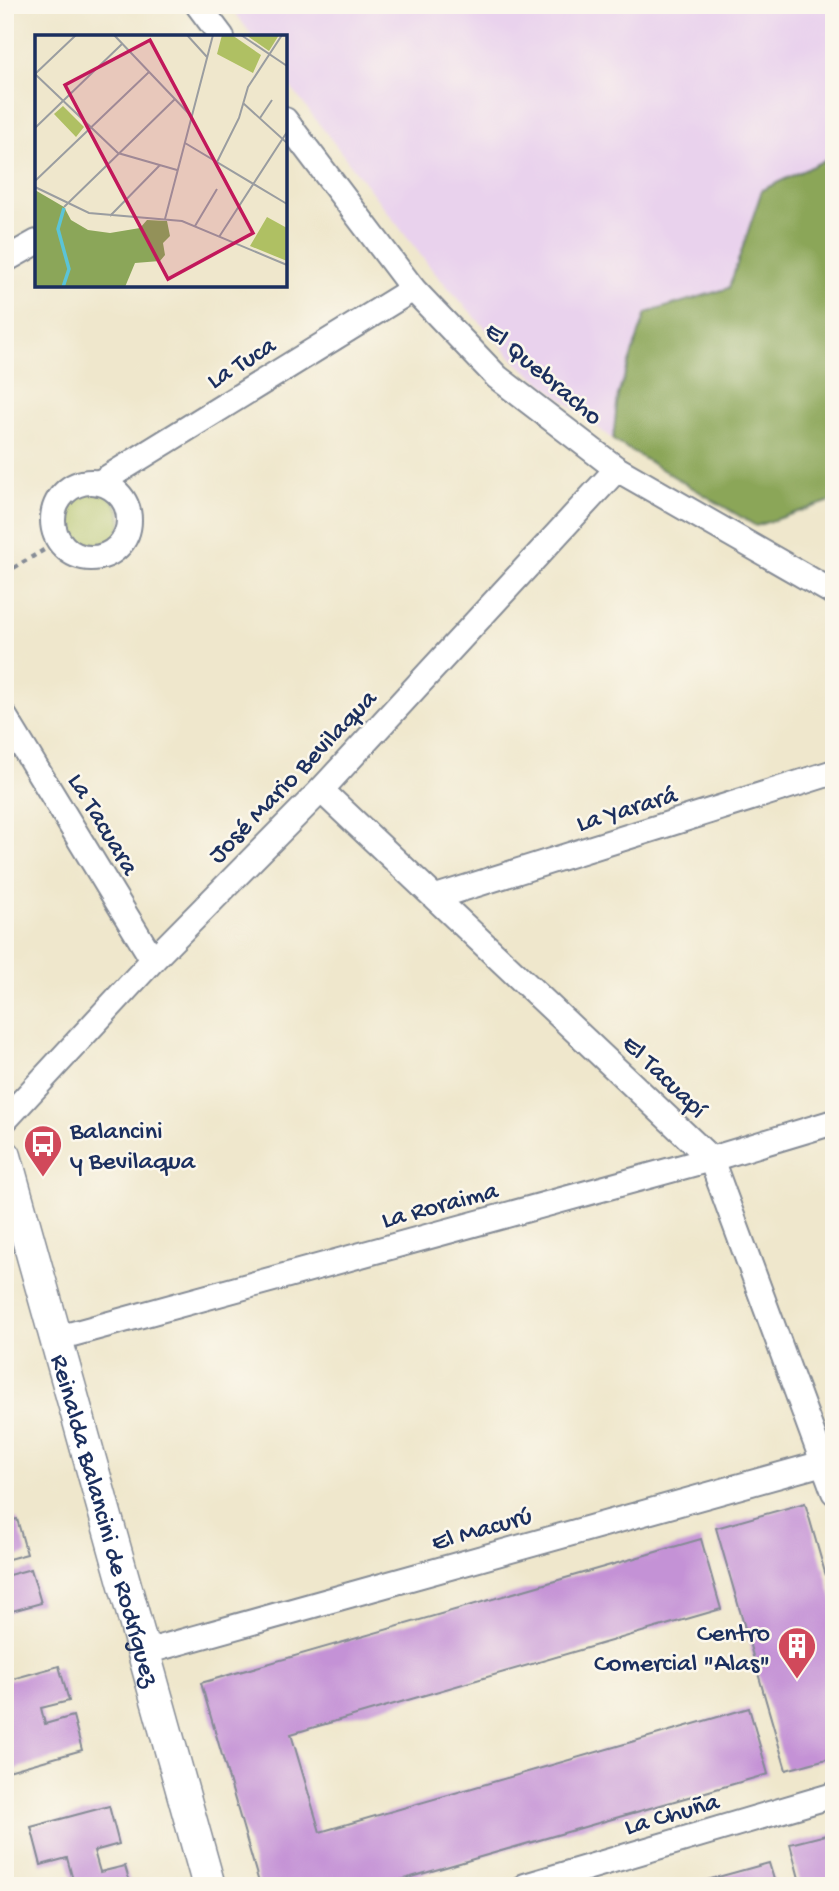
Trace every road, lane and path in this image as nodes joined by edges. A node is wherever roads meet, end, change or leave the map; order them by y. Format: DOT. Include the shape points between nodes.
graph roads {
  1 [pos="198,5"];
  2 [pos="220,35"];
  3 [pos="287,123"];
  4 [pos="35,243"];
  5 [pos="5,260"];
  6 [pos="413,289"];
  7 [pos="617,469"];
  8 [pos="99,482"];
  9 [pos="59,541"];
  10 [pos="5,573"];
  11 [pos="834,593"];
  12 [pos="5,717"];
  13 [pos="834,772"];
  14 [pos="321,790"];
  15 [pos="436,897"];
  16 [pos="153,960"];
  17 [pos="5,1120"];
  18 [pos="834,1122"];
  19 [pos="5,1156"];
  20 [pos="711,1159"];
  21 [pos="58,1338"];
  22 [pos="829,1462"];
  23 [pos="834,1492"];
  24 [pos="145,1652"];
  25 [pos="834,1795"];
  26 [pos="208,1886"];
  27 [pos="525,1886"];
  1 -- 2 [label="street"];
  3 -- 6 [label="street, El Quebracho"];
  4 -- 5 [label="street"];
  6 -- 7 [label="street, El Quebracho" via="497,377"];
  6 -- 8 [label="street, La Tuca"];
  7 -- 11 [label="street, El Quebracho"];
  7 -- 14 [label="street, José Mario Bevilaqua"];
  8 -- 9 [label="street, La Tuca" via="74,485 57,501 52,525"];
  8 -- 9 [label="street" via="120,495 127,506 130,518 123,542 115,551 91,559 70,553"];
  9 -- 10 [label="path"];
  12 -- 16 [label="street, La Tacuara"];
  13 -- 15 [label="street, La Yarará"];
  14 -- 15 [label="street, El Tacuapí"];
  14 -- 16 [label="street, José Mario Bevilaqua"];
  15 -- 20 [label="street, El Tacuapí"];
  16 -- 17 [label="street, José Mario Bevilaqua"];
  18 -- 20 [label="street, La Roraima"];
  19 -- 21 [label="street, Reinalda Balancini de Rodríguez"];
  20 -- 21 [label="street, La Roraima"];
  20 -- 22 [label="street, El Tacuapí"];
  21 -- 24 [label="street, Reinalda Balancini de Rodríguez"];
  22 -- 23 [label="street, El Tacuapí"];
  22 -- 24 [label="street, El Macurú"];
  24 -- 26 [label="street, Reinalda Balancini de Rodríguez"];
  25 -- 27 [label="street, La Chuña"];
}
